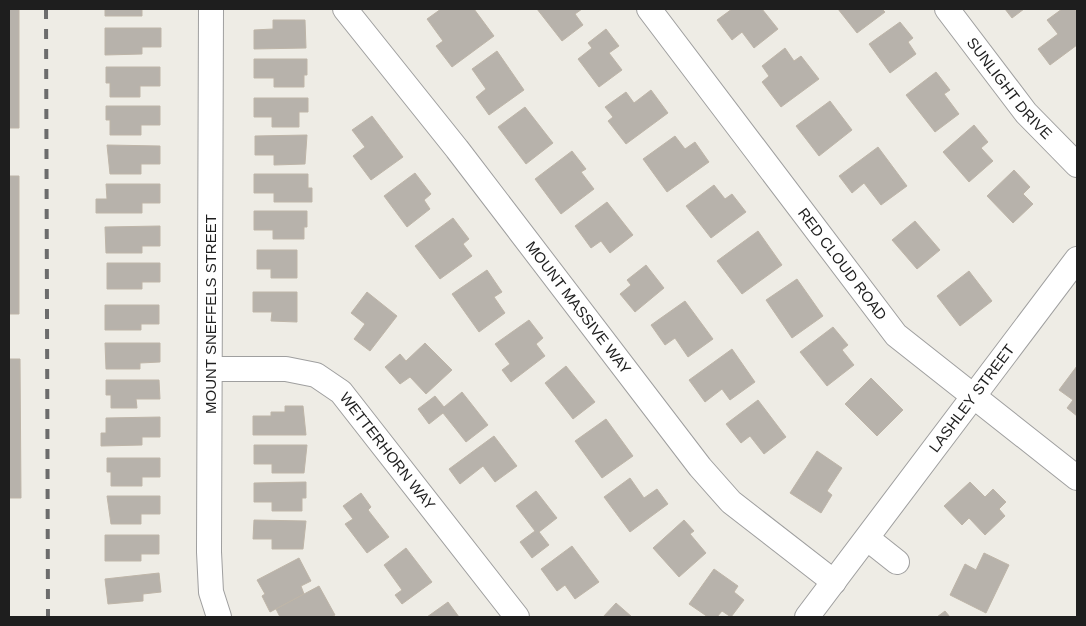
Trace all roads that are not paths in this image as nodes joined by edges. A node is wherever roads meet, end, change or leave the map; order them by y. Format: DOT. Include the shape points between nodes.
graph roads {
  1 [pos="211,9"];
  2 [pos="345,9"];
  3 [pos="649,9"];
  4 [pos="947,9"];
  5 [pos="1077,165"];
  6 [pos="1077,260"];
  7 [pos="211,369"];
  8 [pos="974,398"];
  9 [pos="1077,478"];
  10 [pos="868,539"];
  11 [pos="897,562"];
  12 [pos="834,582"];
  13 [pos="220,617"];
  14 [pos="517,617"];
  15 [pos="807,617"];
  1 -- 7 [label="street, MOUNT SNEFFELS STREET"];
  2 -- 12 [label="street, MOUNT MASSIVE WAY" via="700,468 731,502"];
  3 -- 8 [label="street, RED CLOUD ROAD" via="896,335"];
  4 -- 5 [label="street, SUNLIGHT DRIVE" via="1026,113"];
  6 -- 8 [label="street, LASHLEY STREET"];
  7 -- 13 [label="street, MOUNT SNEFFELS STREET" via="209,552 211,592"];
  7 -- 14 [label="street, WETTERHORN WAY" via="286,369 316,375 341,392"];
  8 -- 9 [label="street, RED CLOUD ROAD"];
  8 -- 10 [label="street, LASHLEY STREET"];
  10 -- 11 [label="street"];
  10 -- 12 [label="street, LASHLEY STREET"];
  12 -- 15 [label="street, LASHLEY STREET"];
}
